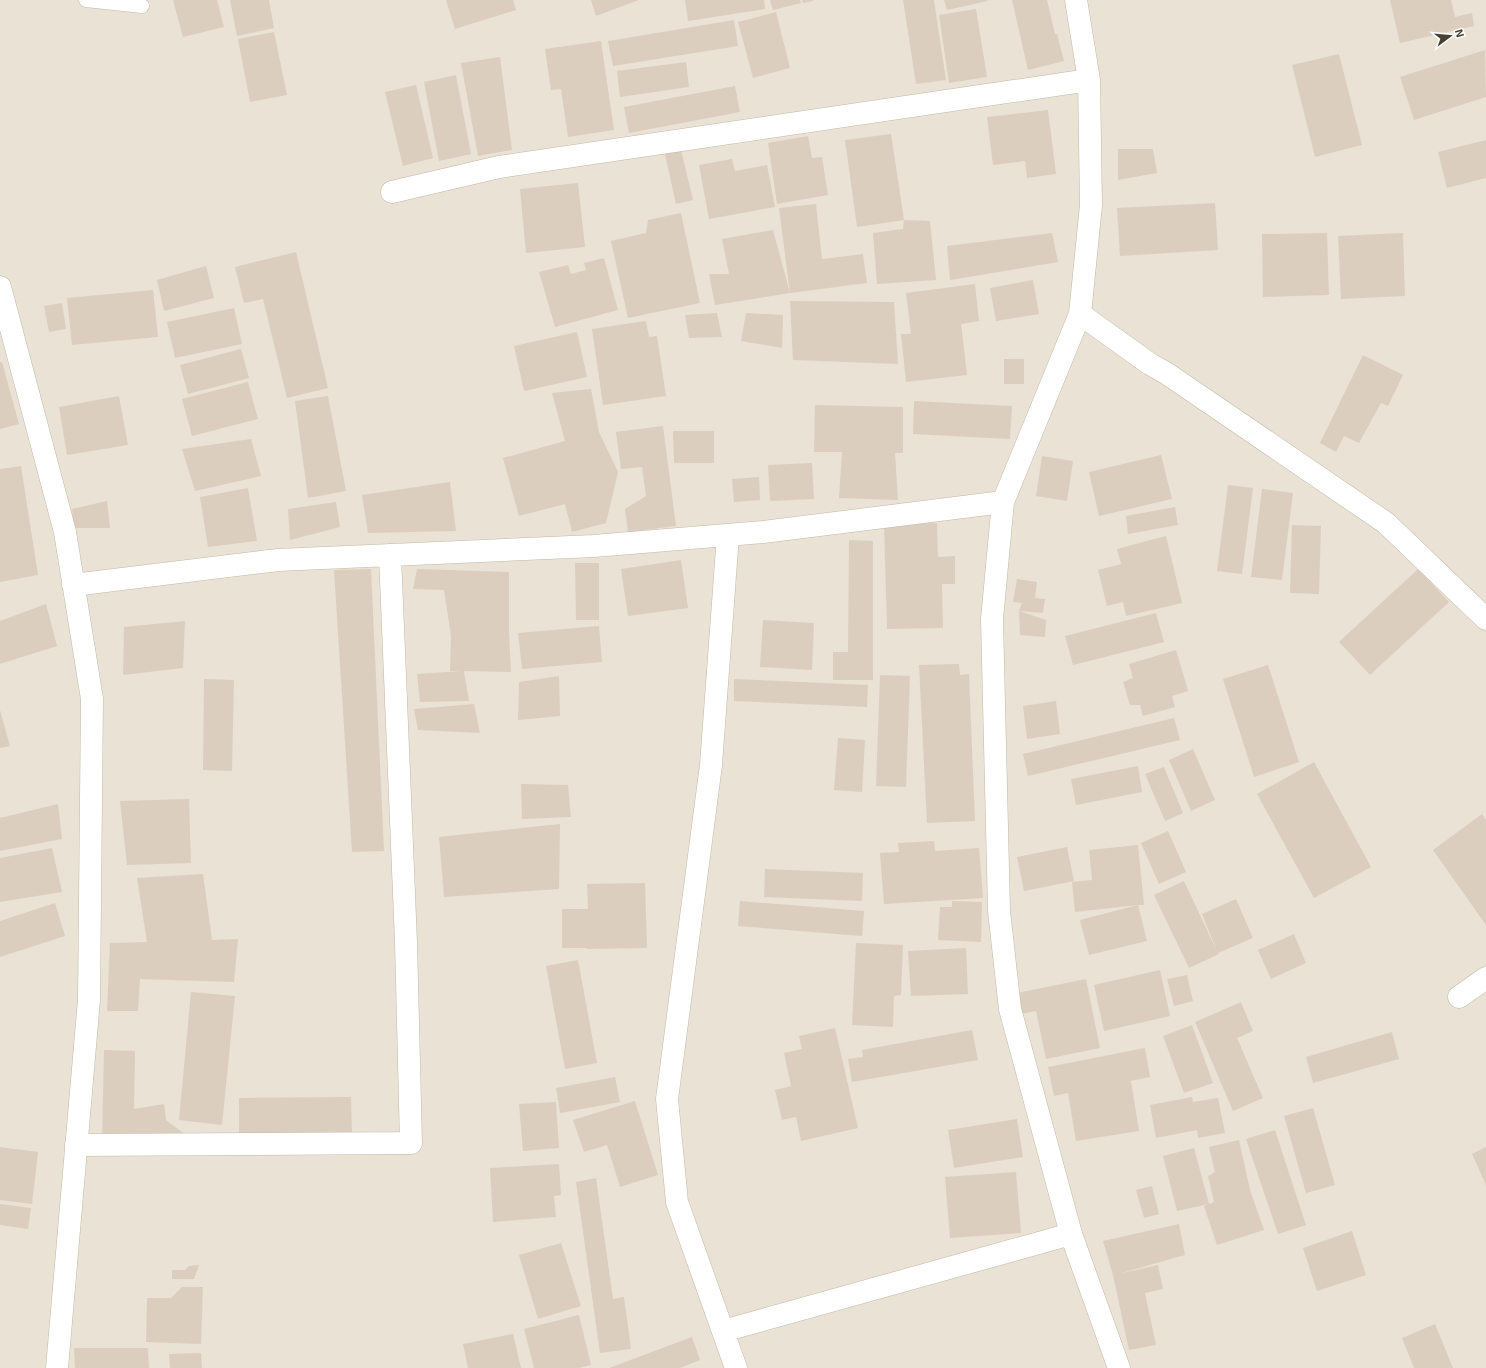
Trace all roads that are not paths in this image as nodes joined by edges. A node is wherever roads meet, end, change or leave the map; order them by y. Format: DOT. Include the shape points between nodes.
graph roads {
  1 [pos="86,0"];
  2 [pos="1076,0"];
  3 [pos="142,6"];
  4 [pos="1089,80"];
  5 [pos="392,192"];
  6 [pos="0,287"];
  7 [pos="1080,314"];
  8 [pos="1003,502"];
  9 [pos="728,535"];
  10 [pos="390,555"];
  11 [pos="73,585"];
  12 [pos="1486,619"];
  13 [pos="1486,978"];
  14 [pos="1459,997"];
  15 [pos="76,1145"];
  16 [pos="1071,1234"];
  17 [pos="723,1331"];
  18 [pos="57,1368"];
  19 [pos="736,1368"];
  20 [pos="1119,1368"];
  1 -- 3 [label="lane"];
  2 -- 4 [label="street"];
  4 -- 5 [label="street" via="499,167"];
  4 -- 7 [label="street" via="1091,205"];
  6 -- 11 [label="street" via="65,532"];
  7 -- 8 [label="street"];
  7 -- 12 [label="street" via="1386,523"];
  8 -- 9 [label="street"];
  8 -- 16 [label="street" via="992,619 999,911 1010,1009"];
  9 -- 10 [label="street" via="594,546"];
  9 -- 17 [label="street" via="711,765 667,1099 678,1202"];
  10 -- 11 [label="street" via="278,560"];
  10 -- 15 [label="street" via="412,1143"];
  11 -- 15 [label="street" via="92,699 89,1000"];
  13 -- 14 [label="street"];
  15 -- 18 [label="street"];
  16 -- 17 [label="street"];
  16 -- 20 [label="street"];
  17 -- 19 [label="street"];
}
